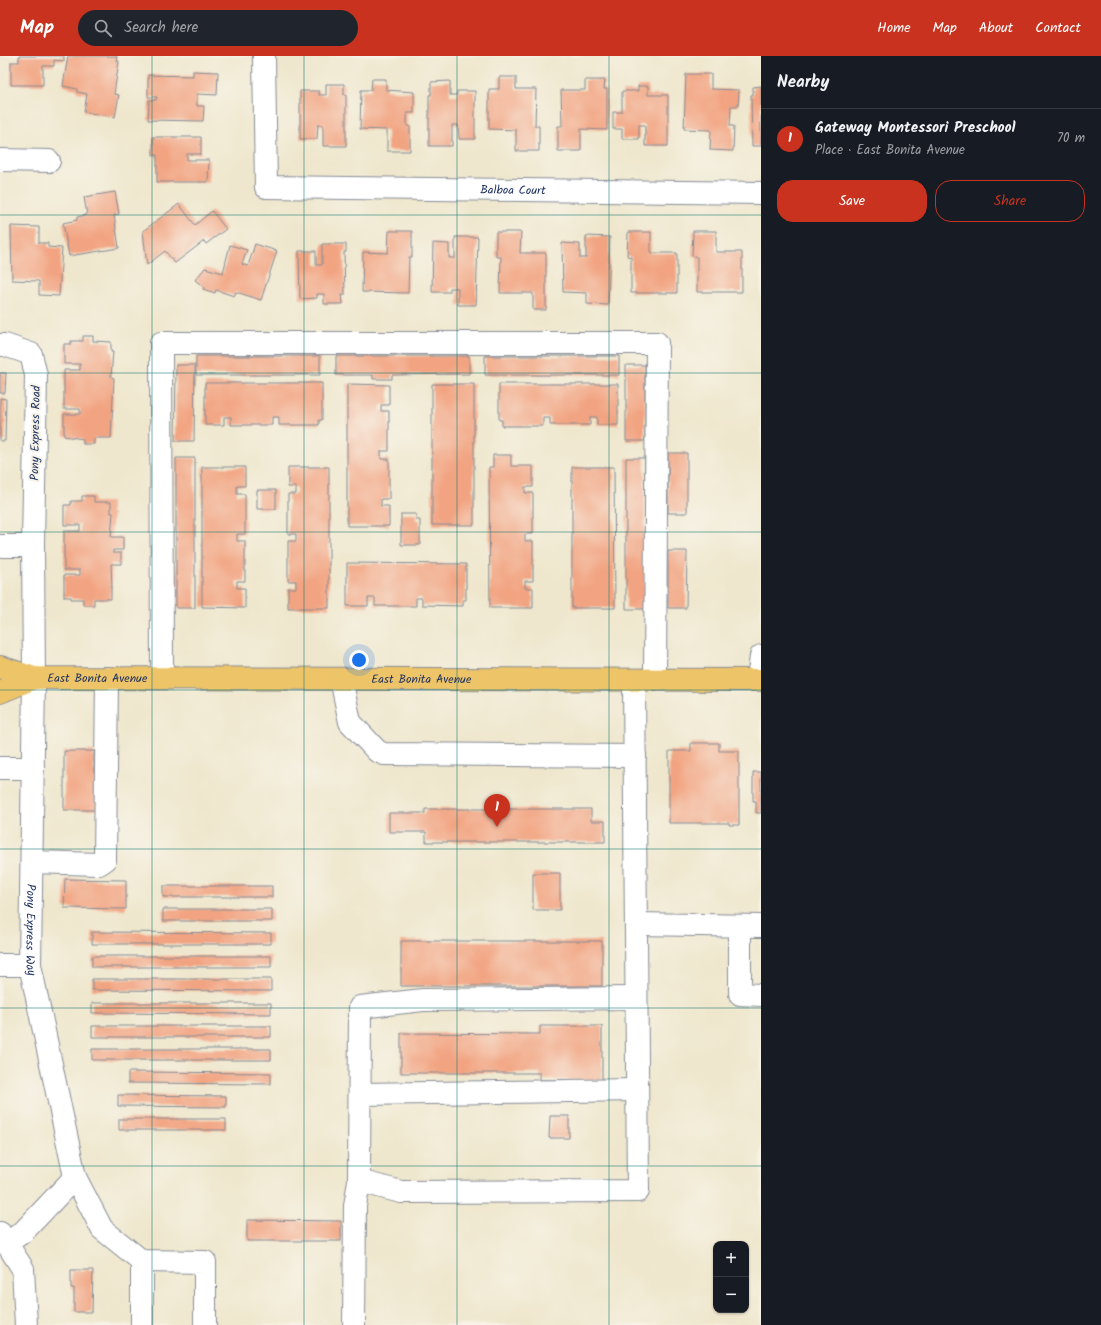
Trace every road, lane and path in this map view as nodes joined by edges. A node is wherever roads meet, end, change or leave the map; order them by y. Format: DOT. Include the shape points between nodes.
graph roads {
  1 [pos="264,56"];
  2 [pos="0,160"];
  3 [pos="49,161"];
  4 [pos="761,193"];
  5 [pos="0,345"];
  6 [pos="0,546"];
  7 [pos="33,546"];
  8 [pos="761,656"];
  9 [pos="0,667"];
  10 [pos="34,678"];
  11 [pos="107,678"];
  12 [pos="162,678"];
  13 [pos="341,679"];
  14 [pos="644,680"];
  15 [pos="759,680"];
  16 [pos="0,692"];
  17 [pos="635,756"];
  18 [pos="0,768"];
  19 [pos="33,768"];
  20 [pos="32,862"];
  21 [pos="636,924"];
  22 [pos="740,926"];
  23 [pos="761,926"];
  24 [pos="0,965"];
  25 [pos="30,965"];
  26 [pos="761,995"];
  27 [pos="636,998"];
  28 [pos="637,1090"];
  29 [pos="360,1094"];
  30 [pos="75,1177"];
  31 [pos="359,1182"];
  32 [pos="4,1238"];
  33 [pos="142,1261"];
  34 [pos="26,1325"];
  35 [pos="142,1325"];
  36 [pos="205,1325"];
  37 [pos="354,1325"];
  1 -- 4 [label="street, Balboa Court" via="266,187"];
  2 -- 3 [label="street"];
  5 -- 7 [label="street, Pony Express Road" via="31,354 36,375"];
  6 -- 7 [label="street"];
  7 -- 10 [label="street, Pony Express Road"];
  8 -- 15 [label="street"];
  9 -- 10 [label="main road, East Bonita Avenue"];
  10 -- 11 [label="main road, East Bonita Avenue"];
  10 -- 16 [label="main road, East Bonita Avenue"];
  10 -- 19 [label="street, Pony Express Way"];
  11 -- 12 [label="main road, East Bonita Avenue"];
  11 -- 20 [label="street" via="104,860 100,864"];
  12 -- 13 [label="main road, East Bonita Avenue"];
  12 -- 14 [label="street" via="161,343 657,343"];
  13 -- 14 [label="main road, East Bonita Avenue"];
  13 -- 17 [label="street" via="350,722 377,751 384,754"];
  14 -- 15 [label="main road, East Bonita Avenue"];
  14 -- 17 [label="street"];
  17 -- 21 [label="street"];
  18 -- 19 [label="street"];
  19 -- 20 [label="street, Pony Express Way"];
  20 -- 25 [label="street, Pony Express Way"];
  21 -- 22 [label="street"];
  21 -- 27 [label="street"];
  22 -- 23 [label="street"];
  22 -- 26 [label="street" via="740,994"];
  24 -- 25 [label="street"];
  25 -- 30 [label="street, Pony Express Way"];
  27 -- 28 [label="street"];
  27 -- 29 [label="street" via="423,1000 360,1007"];
  28 -- 29 [label="street"];
  28 -- 31 [label="street" via="638,1191 401,1192"];
  29 -- 31 [label="street"];
  30 -- 32 [label="street" via="23,1232"];
  30 -- 33 [label="street, Pony Express Way" via="102,1229"];
  31 -- 37 [label="street" via="355,1206"];
  32 -- 34 [label="street" via="23,1269"];
  33 -- 35 [label="street"];
  33 -- 36 [label="street" via="205,1262"];
}
